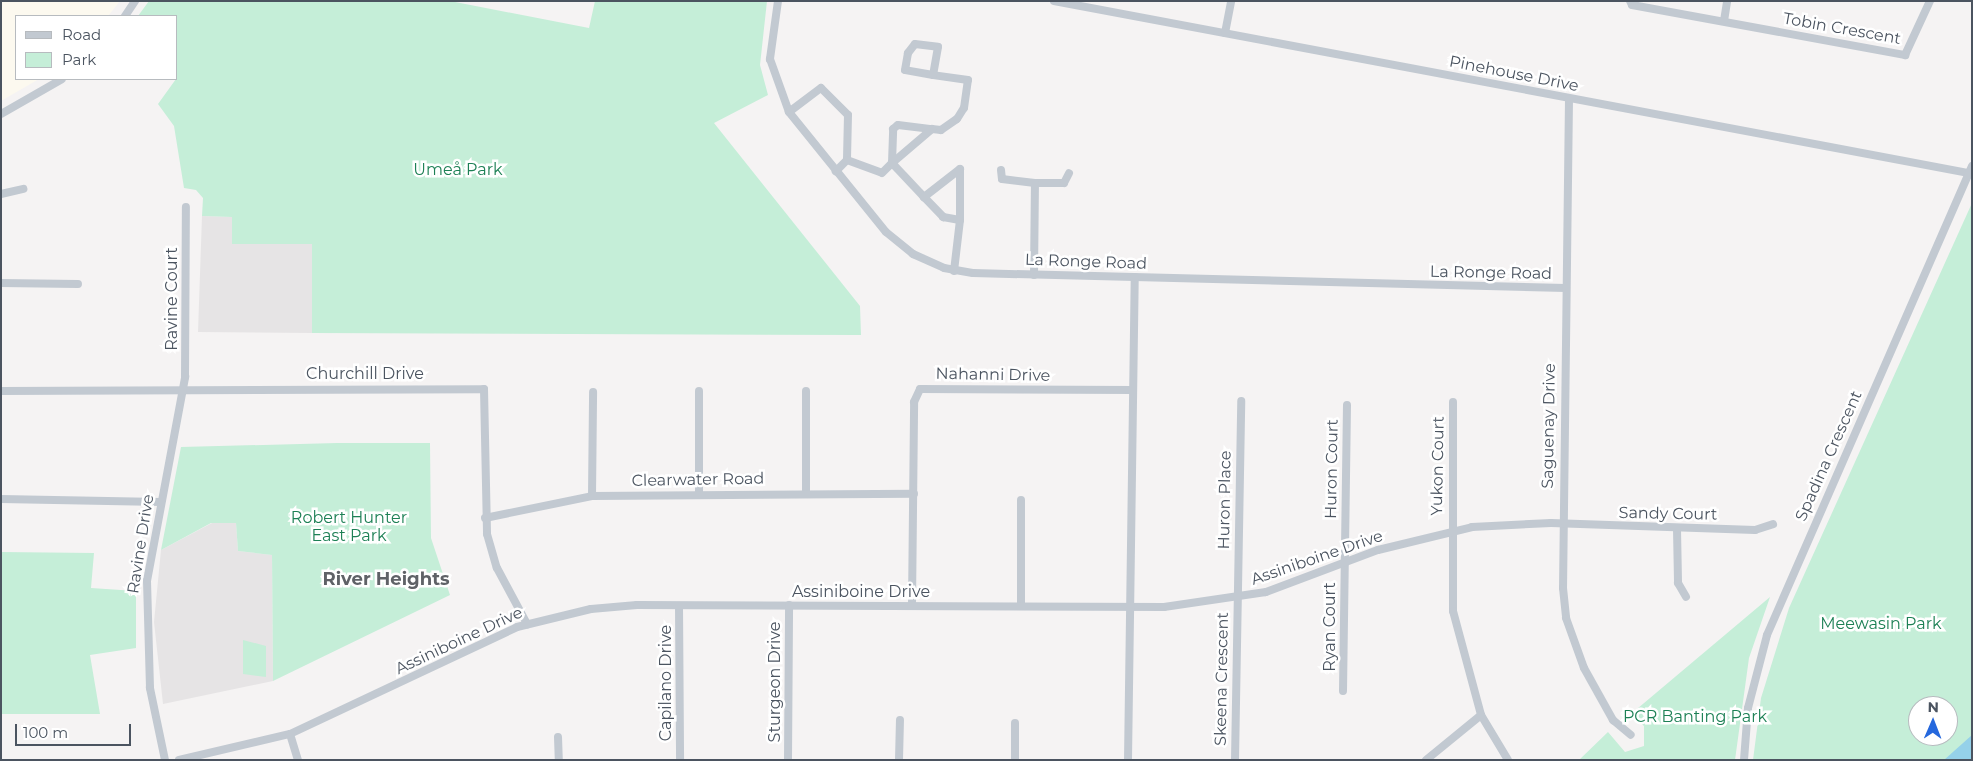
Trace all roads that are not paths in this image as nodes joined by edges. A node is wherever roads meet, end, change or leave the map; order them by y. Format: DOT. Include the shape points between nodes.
graph roads {
  1 [pos="135,1"];
  2 [pos="778,1"];
  3 [pos="1054,1"];
  4 [pos="1231,1"];
  5 [pos="1630,1"];
  6 [pos="1727,1"];
  7 [pos="1930,1"];
  8 [pos="126,15"];
  9 [pos="1724,21"];
  10 [pos="1225,33"];
  11 [pos="933,75"];
  12 [pos="60,80"];
  13 [pos="1569,99"];
  14 [pos="789,112"];
  15 [pos="1,114"];
  16 [pos="932,129"];
  17 [pos="847,160"];
  18 [pos="892,163"];
  19 [pos="1970,169"];
  20 [pos="1001,170"];
  21 [pos="836,171"];
  22 [pos="1069,174"];
  23 [pos="1035,183"];
  24 [pos="23,189"];
  25 [pos="1,194"];
  26 [pos="924,197"];
  27 [pos="186,207"];
  28 [pos="960,220"];
  29 [pos="954,271"];
  30 [pos="1034,275"];
  31 [pos="1135,277"];
  32 [pos="1,284"];
  33 [pos="78,284"];
  34 [pos="1566,288"];
  35 [pos="1133,390"];
  36 [pos="1,391"];
  37 [pos="182,391"];
  38 [pos="699,391"];
  39 [pos="806,391"];
  40 [pos="593,392"];
  41 [pos="1240,401"];
  42 [pos="1453,402"];
  43 [pos="1347,405"];
  44 [pos="699,493"];
  45 [pos="806,493"];
  46 [pos="914,494"];
  47 [pos="592,496"];
  48 [pos="1,499"];
  49 [pos="1021,500"];
  50 [pos="161,502"];
  51 [pos="485,518"];
  52 [pos="1561,523"];
  53 [pos="1773,524"];
  54 [pos="1677,529"];
  55 [pos="1451,531"];
  56 [pos="1344,564"];
  57 [pos="1686,597"];
  58 [pos="1237,599"];
  59 [pos="789,605"];
  60 [pos="912,605"];
  61 [pos="679,606"];
  62 [pos="1021,606"];
  63 [pos="1130,607"];
  64 [pos="527,624"];
  65 [pos="1343,691"];
  66 [pos="1481,715"];
  67 [pos="900,720"];
  68 [pos="1015,723"];
  69 [pos="290,734"];
  70 [pos="1630,735"];
  71 [pos="558,738"];
  72 [pos="165,760"];
  73 [pos="179,760"];
  74 [pos="298,760"];
  75 [pos="559,760"];
  76 [pos="680,760"];
  77 [pos="788,760"];
  78 [pos="899,760"];
  79 [pos="1015,760"];
  80 [pos="1128,760"];
  81 [pos="1235,760"];
  82 [pos="1426,760"];
  83 [pos="1508,760"];
  84 [pos="1744,760"];
  1 -- 8 [label="street"];
  2 -- 14 [label="street, La Ronge Road" via="770,58"];
  3 -- 10 [label="street, Pinehouse Drive"];
  4 -- 10 [label="street"];
  5 -- 9 [label="street, Tobin Crescent" via="1632,5"];
  6 -- 9 [label="street"];
  7 -- 9 [label="street, Tobin Crescent" via="1905,55"];
  10 -- 13 [label="street, Pinehouse Drive"];
  11 -- 11 [label="street" via="905,70 908,53 916,44 938,47"];
  11 -- 16 [label="street" via="968,80 964,108 957,119 941,130"];
  12 -- 15 [label="street"];
  13 -- 19 [label="street, Pinehouse Drive"];
  13 -- 34 [label="street, Saguenay Drive"];
  14 -- 17 [label="street" via="821,88 848,115"];
  14 -- 21 [label="street, La Ronge Road"];
  16 -- 18 [label="street"];
  16 -- 18 [label="street" via="898,125 893,129"];
  17 -- 18 [label="street" via="882,173"];
  17 -- 21 [label="street"];
  18 -- 26 [label="street"];
  19 -- 84 [label="street, Spadina Crescent" via="1767,634 1748,708"];
  20 -- 23 [label="street" via="1002,179"];
  21 -- 29 [label="street, La Ronge Road" via="905,248"];
  22 -- 23 [label="street" via="1064,183"];
  23 -- 30 [label="street"];
  24 -- 25 [label="street"];
  26 -- 28 [label="street" via="943,217"];
  26 -- 28 [label="street" via="960,169"];
  27 -- 37 [label="street, Ravine Court"];
  28 -- 29 [label="street"];
  29 -- 30 [label="street, La Ronge Road"];
  30 -- 31 [label="street, La Ronge Road"];
  31 -- 34 [label="street, La Ronge Road"];
  31 -- 35 [label="street"];
  32 -- 33 [label="street"];
  34 -- 52 [label="street, Saguenay Drive"];
  35 -- 46 [label="street, Nahanni Drive" via="920,390 914,402"];
  35 -- 63 [label="street"];
  36 -- 37 [label="street, Churchill Drive"];
  37 -- 50 [label="street, Ravine Drive"];
  37 -- 51 [label="street, Churchill Drive" via="484,389"];
  38 -- 44 [label="street"];
  39 -- 45 [label="street"];
  40 -- 47 [label="street"];
  41 -- 58 [label="street, Huron Place"];
  42 -- 55 [label="street, Yukon Court"];
  43 -- 56 [label="street, Huron Court"];
  44 -- 45 [label="street, Clearwater Road"];
  44 -- 47 [label="street, Clearwater Road"];
  45 -- 46 [label="street, Clearwater Road"];
  46 -- 60 [label="street, Nahanni Drive"];
  47 -- 51 [label="street, Clearwater Road"];
  48 -- 50 [label="street"];
  49 -- 62 [label="street"];
  50 -- 72 [label="street, Ravine Drive" via="147,581 145,628 150,688"];
  51 -- 64 [label="street, Churchill Drive" via="492,556"];
  52 -- 54 [label="street, Sandy Court"];
  52 -- 55 [label="street, Assiniboine Drive" via="1498,524"];
  52 -- 70 [label="street, Saguenay Drive" via="1565,608 1576,650 1613,720"];
  53 -- 54 [label="street, Sandy Court" via="1755,530"];
  54 -- 57 [label="street" via="1678,583"];
  55 -- 56 [label="street, Assiniboine Drive"];
  55 -- 66 [label="street" via="1453,611"];
  56 -- 58 [label="street, Assiniboine Drive"];
  56 -- 65 [label="street, Ryan Court"];
  58 -- 63 [label="street, Assiniboine Drive"];
  58 -- 81 [label="street, Skeena Crescent"];
  59 -- 60 [label="street, Assiniboine Drive"];
  59 -- 61 [label="street, Assiniboine Drive"];
  59 -- 77 [label="street, Sturgeon Drive"];
  60 -- 62 [label="street, Assiniboine Drive"];
  61 -- 64 [label="street, Assiniboine Drive" via="591,609"];
  61 -- 76 [label="street, Capilano Drive"];
  62 -- 63 [label="street, Assiniboine Drive"];
  63 -- 80 [label="street"];
  64 -- 69 [label="street, Assiniboine Drive"];
  66 -- 82 [label="street"];
  66 -- 83 [label="street"];
  67 -- 78 [label="street"];
  68 -- 79 [label="street"];
  69 -- 73 [label="street, Assiniboine Drive"];
  69 -- 74 [label="street"];
  71 -- 75 [label="street"];
}
